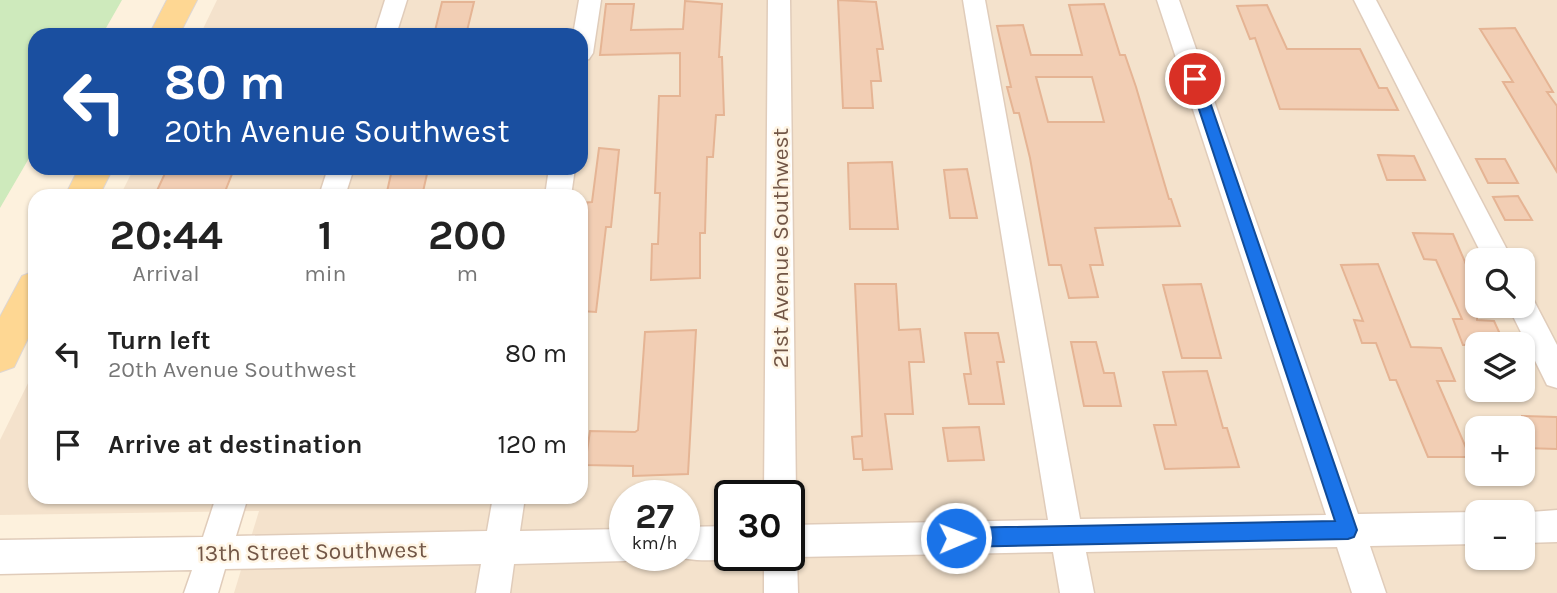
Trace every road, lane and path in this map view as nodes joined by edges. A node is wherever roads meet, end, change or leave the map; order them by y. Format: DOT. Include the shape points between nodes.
graph roads {
  1 [pos="182,0"];
  2 [pos="396,0"];
  3 [pos="590,0"];
  4 [pos="779,0"];
  5 [pos="975,0"];
  6 [pos="1168,0"];
  7 [pos="1366,0"];
  8 [pos="168,28"];
  9 [pos="387,28"];
  10 [pos="585,28"];
  11 [pos="1492,248"];
  12 [pos="28,301"];
  13 [pos="1528,318"];
  14 [pos="0,355"];
  15 [pos="1557,375"];
  16 [pos="780,480"];
  17 [pos="230,504"];
  18 [pos="508,504"];
  19 [pos="1557,526"];
  20 [pos="1535,527"];
  21 [pos="1465,528"];
  22 [pos="1348,530"];
  23 [pos="1067,536"];
  24 [pos="805,541"];
  25 [pos="609,545"];
  26 [pos="501,547"];
  27 [pos="214,553"];
  28 [pos="0,557"];
  29 [pos="780,571"];
  30 [pos="201,593"];
  31 [pos="494,593"];
  32 [pos="780,593"];
  33 [pos="1077,593"];
  34 [pos="1369,593"];
  1 -- 8 [label="main road"];
  2 -- 9 [label="street"];
  3 -- 10 [label="street"];
  4 -- 16 [label="street, 21st Avenue Southwest"];
  5 -- 23 [label="street"];
  6 -- 22 [label="street"];
  7 -- 11 [label="street"];
  12 -- 14 [label="main road"];
  13 -- 15 [label="street"];
  17 -- 27 [label="street"];
  18 -- 26 [label="street"];
  19 -- 20 [label="street"];
  21 -- 22 [label="street"];
  22 -- 23 [label="street"];
  22 -- 34 [label="street"];
  23 -- 24 [label="street"];
  23 -- 33 [label="street"];
  25 -- 26 [label="street, 13th Street Southwest"];
  26 -- 27 [label="street, 13th Street Southwest"];
  26 -- 31 [label="street"];
  27 -- 28 [label="street, 13th Street Southwest"];
  27 -- 30 [label="street"];
  29 -- 32 [label="street"];
}
